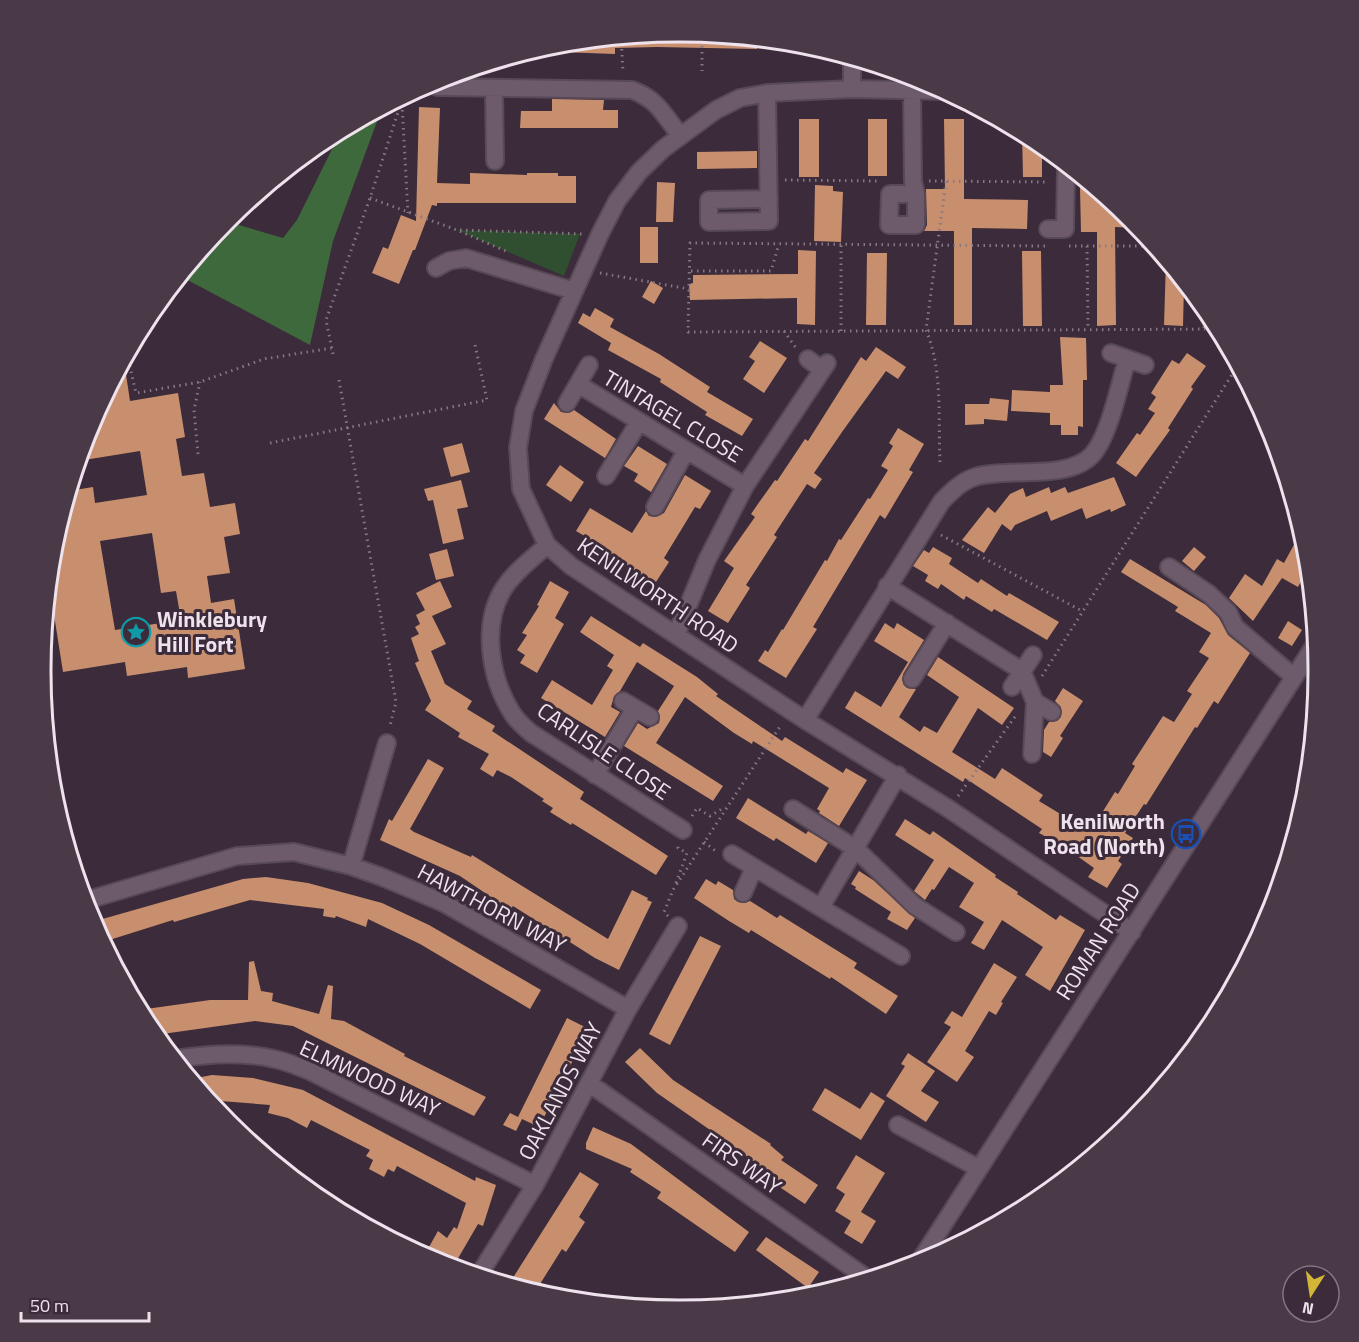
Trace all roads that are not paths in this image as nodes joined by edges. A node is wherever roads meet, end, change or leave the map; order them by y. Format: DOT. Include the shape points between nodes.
graph roads {
  1 [pos="852,66"];
  2 [pos="446,87"];
  3 [pos="494,88"];
  4 [pos="852,89"];
  5 [pos="912,91"];
  6 [pos="922,91"];
  7 [pos="767,93"];
  8 [pos="681,136"];
  9 [pos="495,161"];
  10 [pos="1066,175"];
  11 [pos="914,188"];
  12 [pos="769,199"];
  13 [pos="1048,229"];
  14 [pos="436,268"];
  15 [pos="574,291"];
  16 [pos="808,359"];
  17 [pos="589,365"];
  18 [pos="1145,365"];
  19 [pos="578,384"];
  20 [pos="567,403"];
  21 [pos="639,422"];
  22 [pos="687,451"];
  23 [pos="606,476"];
  24 [pos="745,486"];
  25 [pos="655,507"];
  26 [pos="547,546"];
  27 [pos="1169,567"];
  28 [pos="887,586"];
  29 [pos="947,623"];
  30 [pos="676,635"];
  31 [pos="1033,655"];
  32 [pos="1308,656"];
  33 [pos="1022,671"];
  34 [pos="1294,676"];
  35 [pos="912,679"];
  36 [pos="1012,687"];
  37 [pos="1033,698"];
  38 [pos="636,709"];
  39 [pos="1052,712"];
  40 [pos="805,720"];
  41 [pos="387,743"];
  42 [pos="1032,754"];
  43 [pos="595,775"];
  44 [pos="898,775"];
  45 [pos="793,809"];
  46 [pos="684,830"];
  47 [pos="856,849"];
  48 [pos="732,854"];
  49 [pos="351,866"];
  50 [pos="754,868"];
  51 [pos="743,893"];
  52 [pos="93,898"];
  53 [pos="821,907"];
  54 [pos="678,926"];
  55 [pos="956,932"];
  56 [pos="1132,932"];
  57 [pos="901,956"];
  58 [pos="628,1009"];
  59 [pos="183,1058"];
  60 [pos="590,1084"];
  61 [pos="898,1125"];
  62 [pos="978,1168"];
  63 [pos="535,1185"];
  64 [pos="928,1249"];
  65 [pos="483,1269"];
  66 [pos="860,1274"];
  1 -- 4 [label="street"];
  2 -- 3 [label="street"];
  3 -- 8 [label="street" via="632,90 659,106"];
  3 -- 9 [label="street"];
  4 -- 5 [label="street, KENILWORTH ROAD"];
  4 -- 7 [label="street, KENILWORTH ROAD"];
  5 -- 6 [label="street, KENILWORTH ROAD"];
  5 -- 11 [label="street"];
  7 -- 8 [label="street, KENILWORTH ROAD" via="740,98 716,110"];
  7 -- 12 [label="street"];
  8 -- 15 [label="street, KENILWORTH ROAD" via="639,172 617,201"];
  10 -- 13 [label="street" via="1065,229"];
  14 -- 15 [label="street" via="466,258"];
  15 -- 26 [label="street, KENILWORTH ROAD" via="524,411 518,448 521,489"];
  16 -- 24 [label="street, TINTAGEL CLOSE" via="824,367"];
  17 -- 19 [label="street, TINTAGEL CLOSE"];
  18 -- 28 [label="street" via="1119,356 1102,440 1092,455 1075,465 976,476 956,486 934,511"];
  19 -- 20 [label="street, TINTAGEL CLOSE"];
  19 -- 21 [label="street, TINTAGEL CLOSE"];
  21 -- 22 [label="street, TINTAGEL CLOSE"];
  21 -- 23 [label="street"];
  22 -- 24 [label="street, TINTAGEL CLOSE"];
  22 -- 25 [label="street"];
  24 -- 30 [label="street, TINTAGEL CLOSE" via="707,560"];
  26 -- 30 [label="street, KENILWORTH ROAD"];
  26 -- 43 [label="street, CARLISLE CLOSE" via="516,571 503,589 493,615 493,663 498,686 512,714 531,733"];
  27 -- 34 [label="street" via="1209,594 1228,612 1235,627"];
  28 -- 29 [label="street"];
  28 -- 40 [label="street"];
  29 -- 33 [label="street"];
  29 -- 35 [label="street"];
  30 -- 40 [label="street, KENILWORTH ROAD"];
  31 -- 33 [label="street"];
  32 -- 34 [label="street, ROMAN ROAD"];
  33 -- 36 [label="street"];
  33 -- 37 [label="street"];
  34 -- 56 [label="street, ROMAN ROAD"];
  37 -- 39 [label="street"];
  37 -- 42 [label="street"];
  38 -- 43 [label="street"];
  40 -- 44 [label="street, KENILWORTH ROAD"];
  41 -- 49 [label="street"];
  43 -- 46 [label="street, CARLISLE CLOSE"];
  44 -- 47 [label="street"];
  44 -- 56 [label="street, KENILWORTH ROAD"];
  45 -- 47 [label="street"];
  47 -- 53 [label="street"];
  47 -- 55 [label="street" via="915,906"];
  48 -- 50 [label="street"];
  49 -- 52 [label="street, HAWTHORN WAY" via="294,852 237,856"];
  49 -- 58 [label="street, HAWTHORN WAY" via="444,903"];
  50 -- 51 [label="street"];
  50 -- 53 [label="street"];
  53 -- 57 [label="street"];
  54 -- 58 [label="street, OAKLANDS WAY"];
  56 -- 62 [label="street, ROMAN ROAD"];
  58 -- 60 [label="street, OAKLANDS WAY"];
  59 -- 63 [label="street, ELMWOOD WAY" via="238,1054 274,1058 310,1071"];
  60 -- 63 [label="street, OAKLANDS WAY"];
  60 -- 66 [label="street, FIRS WAY"];
  61 -- 62 [label="street"];
  62 -- 64 [label="street, ROMAN ROAD"];
  63 -- 65 [label="street, OAKLANDS WAY"];
}
